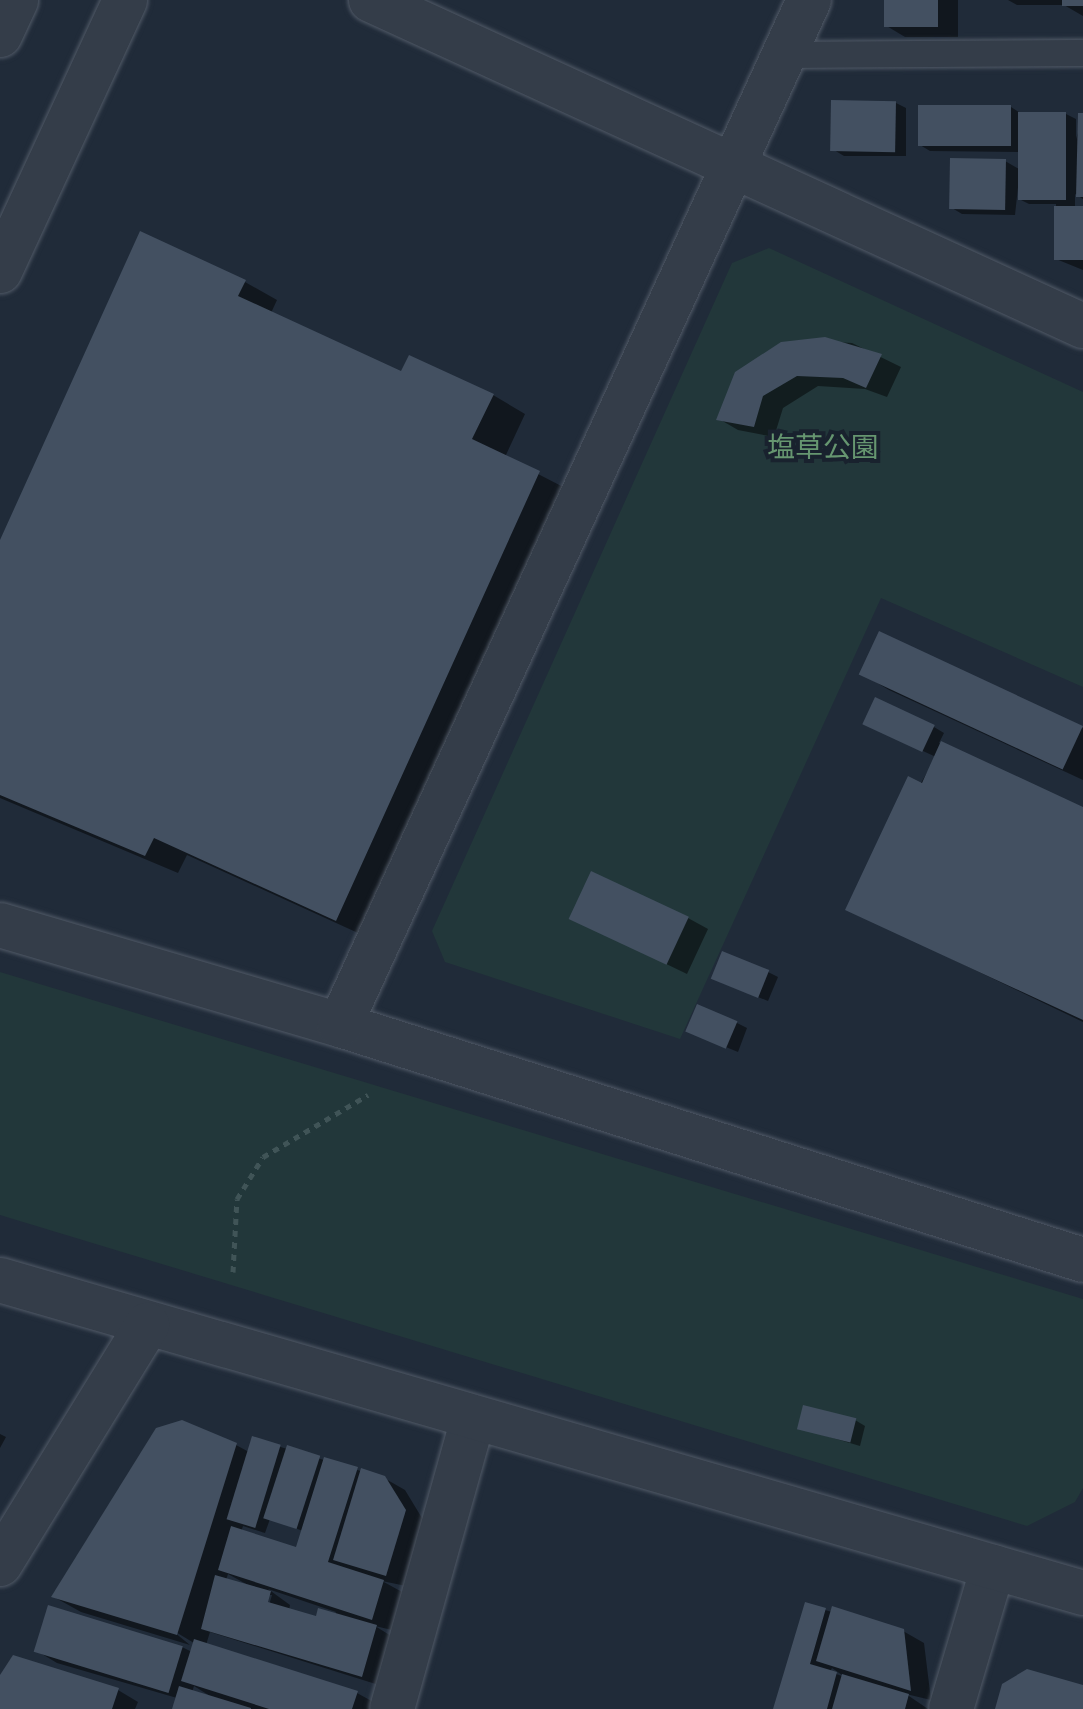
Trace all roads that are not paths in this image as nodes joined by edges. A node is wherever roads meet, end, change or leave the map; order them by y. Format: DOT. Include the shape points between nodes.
graph roads {
  1 [pos="16,0"];
  2 [pos="125,0"];
  3 [pos="371,0"];
  4 [pos="809,0"];
  5 [pos="0,35"];
  6 [pos="1083,53"];
  7 [pos="784,55"];
  8 [pos="731,167"];
  9 [pos="0,271"];
  10 [pos="1083,326"];
  11 [pos="0,925"];
  12 [pos="340,1025"];
  13 [pos="1083,1260"];
  14 [pos="0,1280"];
  15 [pos="147,1325"];
  16 [pos="473,1419"];
  17 [pos="0,1564"];
  18 [pos="993,1567"];
  19 [pos="1083,1593"];
  20 [pos="392,1709"];
  21 [pos="951,1709"];
  1 -- 5 [label="street"];
  2 -- 9 [label="street"];
  3 -- 8 [label="street"];
  4 -- 7 [label="street"];
  6 -- 7 [label="lane"];
  7 -- 8 [label="street"];
  8 -- 10 [label="street"];
  8 -- 12 [label="street"];
  11 -- 12 [label="street"];
  12 -- 13 [label="street"];
  14 -- 15 [label="street"];
  15 -- 16 [label="street"];
  15 -- 17 [label="street"];
  16 -- 18 [label="street"];
  16 -- 20 [label="street"];
  18 -- 19 [label="street"];
  18 -- 21 [label="street"];
}
